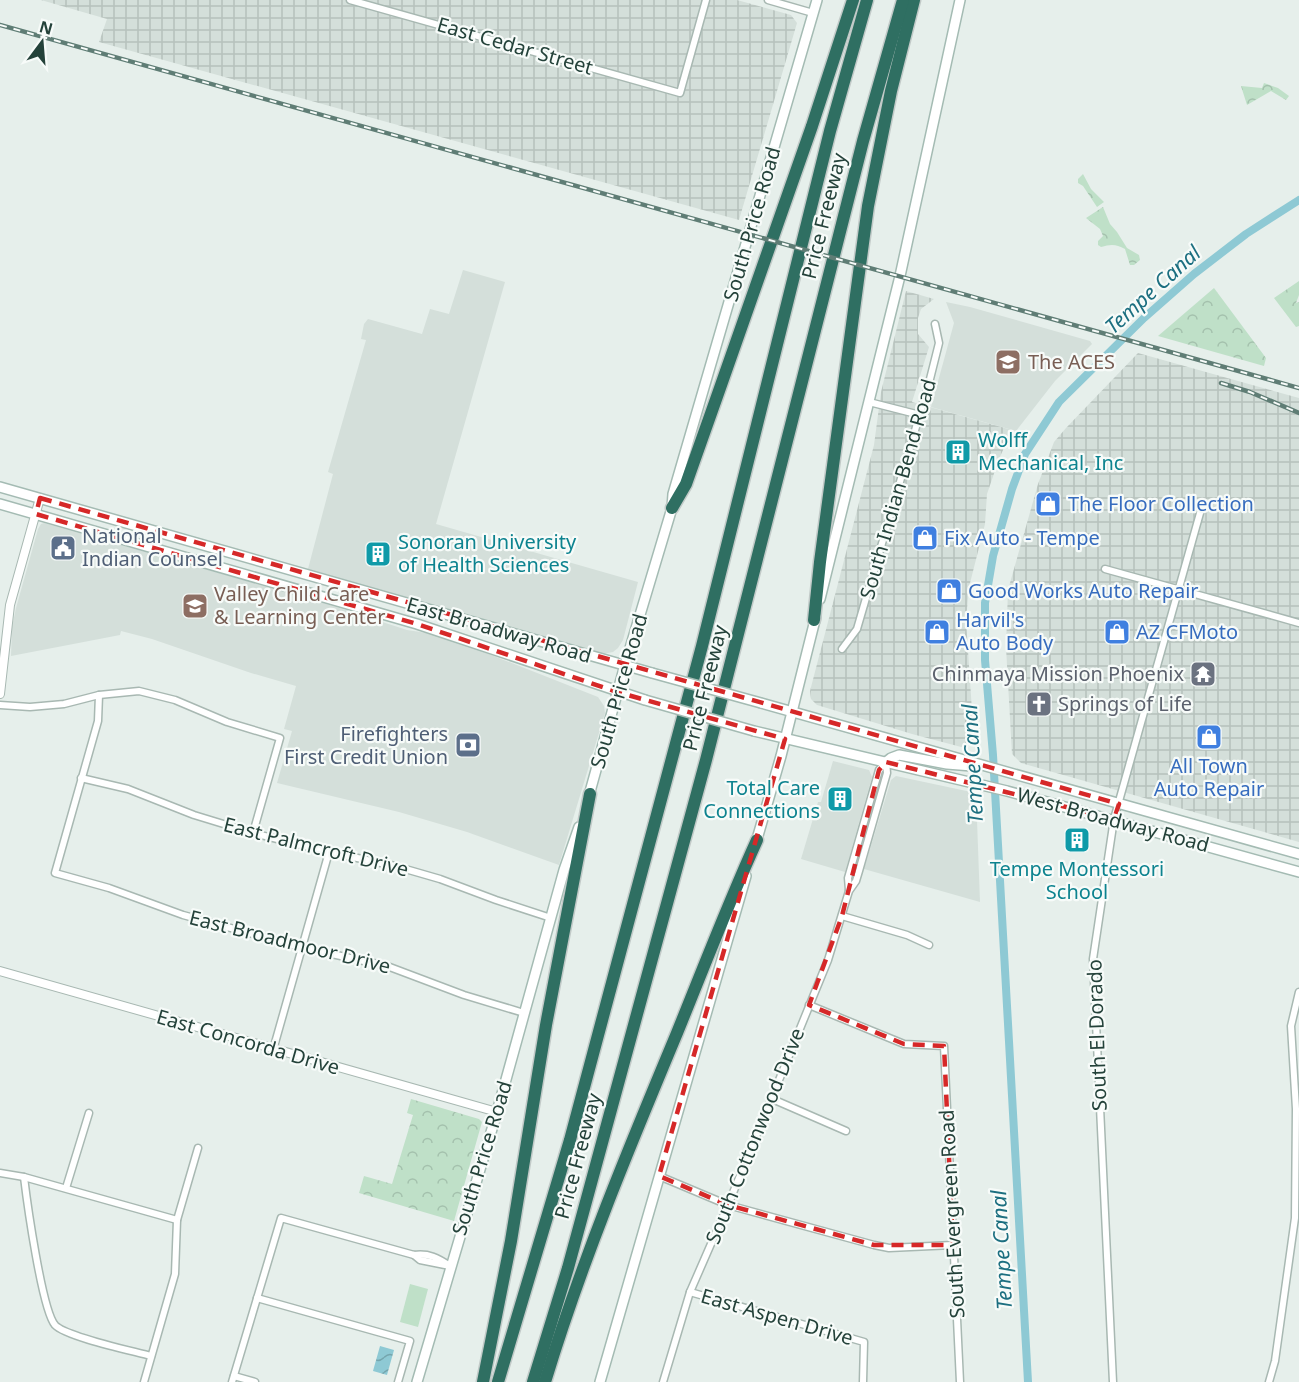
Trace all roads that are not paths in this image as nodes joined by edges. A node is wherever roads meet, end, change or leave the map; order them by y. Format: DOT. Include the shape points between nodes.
graph roads {
  1 [pos="350,0"];
  2 [pos="706,0"];
  3 [pos="768,0"];
  4 [pos="817,0"];
  5 [pos="853,0"];
  6 [pos="867,0"];
  7 [pos="903,0"];
  8 [pos="914,0"];
  9 [pos="960,0"];
  10 [pos="813,13"];
  11 [pos="935,324"];
  12 [pos="869,402"];
  13 [pos="920,415"];
  14 [pos="0,487"];
  15 [pos="40,498"];
  16 [pos="0,504"];
  17 [pos="1203,506"];
  18 [pos="672,508"];
  19 [pos="36,514"];
  20 [pos="1106,569"];
  21 [pos="314,577"];
  22 [pos="1178,590"];
  23 [pos="309,593"];
  24 [pos="421,608"];
  25 [pos="814,620"];
  26 [pos="1299,623"];
  27 [pos="417,624"];
  28 [pos="842,649"];
  29 [pos="625,665"];
  30 [pos="617,692"];
  31 [pos="0,694"];
  32 [pos="99,695"];
  33 [pos="0,705"];
  34 [pos="791,711"];
  35 [pos="785,739"];
  36 [pos="886,762"];
  37 [pos="980,764"];
  38 [pos="81,778"];
  39 [pos="590,794"];
  40 [pos="1119,804"];
  41 [pos="865,819"];
  42 [pos="1114,819"];
  43 [pos="254,833"];
  44 [pos="870,834"];
  45 [pos="757,840"];
  46 [pos="329,852"];
  47 [pos="1299,855"];
  48 [pos="1299,872"];
  49 [pos="849,891"];
  50 [pos="842,916"];
  51 [pos="551,918"];
  52 [pos="929,945"];
  53 [pos="304,948"];
  54 [pos="0,971"];
  55 [pos="1299,992"];
  56 [pos="809,1005"];
  57 [pos="524,1014"];
  58 [pos="273,1050"];
  59 [pos="770,1098"];
  60 [pos="497,1112"];
  61 [pos="89,1113"];
  62 [pos="846,1131"];
  63 [pos="198,1148"];
  64 [pos="0,1173"];
  65 [pos="659,1176"];
  66 [pos="24,1177"];
  67 [pos="66,1188"];
  68 [pos="728,1205"];
  69 [pos="177,1220"];
  70 [pos="953,1245"];
  71 [pos="450,1266"];
  72 [pos="690,1292"];
  73 [pos="257,1298"];
  74 [pos="151,1356"];
  75 [pos="233,1379"];
  76 [pos="144,1382"];
  77 [pos="255,1382"];
  78 [pos="398,1382"];
  79 [pos="417,1382"];
  80 [pos="483,1382"];
  81 [pos="498,1382"];
  82 [pos="533,1382"];
  83 [pos="545,1382"];
  84 [pos="600,1382"];
  85 [pos="663,1382"];
  86 [pos="863,1382"];
  87 [pos="960,1382"];
  88 [pos="1113,1382"];
  89 [pos="1269,1382"];
  1 -- 2 [label="street, East Cedar Street" via="680,93"];
  3 -- 10 [label="street"];
  4 -- 10 [label="main road, South Price Road"];
  5 -- 18 [label="highway" via="686,484"];
  6 -- 81 [label="highway, Price Freeway" via="830,131 693,681 570,1140"];
  7 -- 82 [label="highway, Price Freeway" via="860,152 706,760 568,1268"];
  8 -- 25 [label="highway" via="868,206"];
  9 -- 12 [label="main road"];
  10 -- 18 [label="main road, South Price Road"];
  11 -- 13 [label="street, South Indian Bend Road" via="939,343"];
  12 -- 13 [label="street"];
  12 -- 25 [label="main road"];
  13 -- 28 [label="street, South Indian Bend Road" via="857,629"];
  14 -- 15 [label="main road, East Broadway Road"];
  15 -- 19 [label="street"];
  15 -- 21 [label="main road, East Broadway Road"];
  16 -- 19 [label="main road, East Broadway Road"];
  17 -- 22 [label="street, South El Dorado"];
  18 -- 29 [label="main road, South Price Road"];
  19 -- 23 [label="main road, East Broadway Road"];
  19 -- 31 [label="street" via="10,605"];
  20 -- 22 [label="street"];
  21 -- 23 [label="main road"];
  21 -- 24 [label="main road, East Broadway Road"];
  22 -- 26 [label="street"];
  22 -- 40 [label="street, South El Dorado"];
  23 -- 27 [label="main road, East Broadway Road"];
  24 -- 27 [label="main road"];
  24 -- 29 [label="main road, East Broadway Road"];
  25 -- 34 [label="main road"];
  27 -- 30 [label="main road, East Broadway Road"];
  29 -- 30 [label="main road, South Price Road"];
  29 -- 34 [label="main road, East Broadway Road, bridge"];
  30 -- 35 [label="main road, East Broadway Road, bridge"];
  30 -- 39 [label="main road, South Price Road"];
  32 -- 33 [label="street" via="64,704"];
  32 -- 38 [label="street" via="98,721"];
  32 -- 43 [label="street" via="139,691 280,738"];
  34 -- 35 [label="main road"];
  34 -- 37 [label="main road, West Broadway Road"];
  35 -- 36 [label="main road, West Broadway Road"];
  35 -- 45 [label="main road"];
  36 -- 37 [label="main road" via="898,755 947,764"];
  36 -- 41 [label="street, South Cottonwood Drive" via="879,770"];
  36 -- 42 [label="main road, West Broadway Road"];
  36 -- 44 [label="street, South Cottonwood Drive" via="887,774"];
  37 -- 40 [label="main road, West Broadway Road"];
  38 -- 43 [label="street, East Palmcroft Drive" via="128,789"];
  38 -- 53 [label="street, East Broadmoor Drive" via="55,873 183,915"];
  39 -- 51 [label="main road, South Price Road"];
  39 -- 80 [label="highway"];
  40 -- 42 [label="street, South El Dorado"];
  40 -- 47 [label="main road, West Broadway Road"];
  41 -- 44 [label="street"];
  41 -- 49 [label="street, South Cottonwood Drive" via="848,878"];
  42 -- 48 [label="main road, West Broadway Road"];
  42 -- 88 [label="street, South El Dorado" via="1093,959"];
  43 -- 46 [label="street, East Palmcroft Drive"];
  44 -- 49 [label="street, South Cottonwood Drive" via="856,881"];
  45 -- 65 [label="main road"];
  45 -- 83 [label="highway" via="641,1119"];
  46 -- 51 [label="street, East Palmcroft Drive" via="440,879"];
  46 -- 53 [label="street"];
  49 -- 50 [label="street, South Cottonwood Drive"];
  50 -- 52 [label="street"];
  50 -- 56 [label="street, South Cottonwood Drive"];
  51 -- 57 [label="main road, South Price Road"];
  53 -- 57 [label="street, East Broadmoor Drive" via="387,966"];
  53 -- 58 [label="street"];
  54 -- 58 [label="street, East Concorda Drive"];
  55 -- 89 [label="street" via="1291,1032 1296,1109 1295,1218"];
  56 -- 59 [label="street, South Cottonwood Drive"];
  56 -- 70 [label="street, South Evergreen Road" via="904,1044 944,1046"];
  57 -- 60 [label="main road, South Price Road"];
  58 -- 60 [label="street, East Concorda Drive"];
  59 -- 62 [label="street"];
  59 -- 68 [label="street, South Cottonwood Drive"];
  60 -- 71 [label="main road, South Price Road"];
  61 -- 67 [label="street"];
  63 -- 69 [label="street"];
  64 -- 66 [label="street"];
  65 -- 68 [label="street"];
  65 -- 84 [label="main road"];
  66 -- 67 [label="street"];
  66 -- 74 [label="street" via="47,1308 55,1326 73,1335"];
  67 -- 69 [label="street"];
  68 -- 70 [label="street" via="889,1248"];
  68 -- 72 [label="street, South Cottonwood Drive"];
  69 -- 74 [label="street" via="175,1274"];
  70 -- 87 [label="street, South Evergreen Road"];
  71 -- 73 [label="street" via="437,1257 414,1255 281,1218"];
  71 -- 79 [label="main road, South Price Road"];
  72 -- 85 [label="street, South Cottonwood Drive"];
  72 -- 86 [label="street, East Aspen Drive" via="864,1342"];
  73 -- 75 [label="street"];
  73 -- 78 [label="street" via="410,1341"];
  74 -- 76 [label="street"];
  75 -- 77 [label="street"];
}
